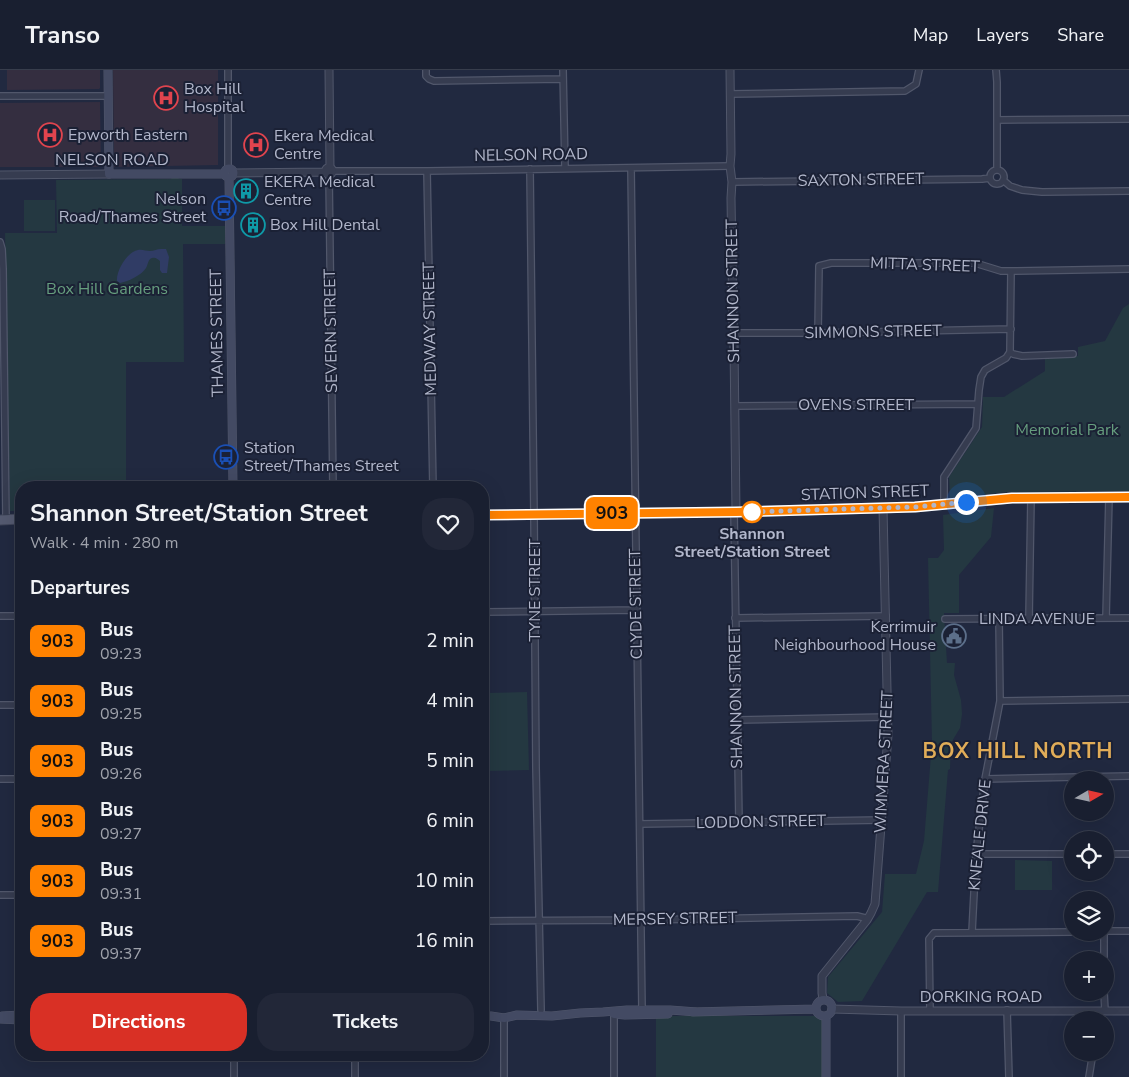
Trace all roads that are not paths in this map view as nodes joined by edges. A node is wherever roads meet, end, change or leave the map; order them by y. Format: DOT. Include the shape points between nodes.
graph roads {
  1 [pos="108,70"];
  2 [pos="228,70"];
  3 [pos="329,70"];
  4 [pos="426,70"];
  5 [pos="563,70"];
  6 [pos="730,70"];
  7 [pos="919,70"];
  8 [pos="996,70"];
  9 [pos="563,79"];
  10 [pos="730,94"];
  11 [pos="0,96"];
  12 [pos="108,96"];
  13 [pos="1129,119"];
  14 [pos="997,120"];
  15 [pos="730,166"];
  16 [pos="565,168"];
  17 [pos="631,168"];
  18 [pos="530,169"];
  19 [pos="997,170"];
  20 [pos="330,171"];
  21 [pos="427,171"];
  22 [pos="229,173"];
  23 [pos="0,174"];
  24 [pos="110,174"];
  25 [pos="990,178"];
  26 [pos="1003,180"];
  27 [pos="732,182"];
  28 [pos="1129,191"];
  29 [pos="0,242"];
  30 [pos="1129,269"];
  31 [pos="1011,271"];
  32 [pos="1011,329"];
  33 [pos="736,333"];
  34 [pos="818,333"];
  35 [pos="1010,352"];
  36 [pos="1073,354"];
  37 [pos="2,369"];
  38 [pos="978,404"];
  39 [pos="735,406"];
  40 [pos="233,481"];
  41 [pos="333,481"];
  42 [pos="433,481"];
  43 [pos="1109,497"];
  44 [pos="1129,497"];
  45 [pos="1031,498"];
  46 [pos="944,504"];
  47 [pos="883,508"];
  48 [pos="735,512"];
  49 [pos="634,513"];
  50 [pos="534,515"];
  51 [pos="489,516"];
  52 [pos="3,520"];
  53 [pos="636,610"];
  54 [pos="489,612"];
  55 [pos="535,612"];
  56 [pos="0,616"];
  57 [pos="15,616"];
  58 [pos="886,616"];
  59 [pos="735,618"];
  60 [pos="1106,618"];
  61 [pos="1129,618"];
  62 [pos="999,619"];
  63 [pos="1029,619"];
  64 [pos="945,620"];
  65 [pos="1129,699"];
  66 [pos="1000,701"];
  67 [pos="0,705"];
  68 [pos="15,705"];
  69 [pos="888,717"];
  70 [pos="737,720"];
  71 [pos="1129,776"];
  72 [pos="985,778"];
  73 [pos="0,779"];
  74 [pos="15,779"];
  75 [pos="882,820"];
  76 [pos="739,822"];
  77 [pos="640,824"];
  78 [pos="976,854"];
  79 [pos="1064,854"];
  80 [pos="1114,854"];
  81 [pos="1129,854"];
  82 [pos="0,895"];
  83 [pos="15,895"];
  84 [pos="640,920"];
  85 [pos="867,920"];
  86 [pos="489,921"];
  87 [pos="539,921"];
  88 [pos="1129,931"];
  89 [pos="972,932"];
  90 [pos="1064,932"];
  91 [pos="1114,932"];
  92 [pos="823,999"];
  93 [pos="1104,1001"];
  94 [pos="816,1009"];
  95 [pos="832,1009"];
  96 [pos="541,1010"];
  97 [pos="642,1010"];
  98 [pos="1008,1010"];
  99 [pos="489,1011"];
  100 [pos="901,1011"];
  101 [pos="930,1011"];
  102 [pos="1091,1011"];
  103 [pos="1105,1011"];
  104 [pos="1114,1011"];
  105 [pos="1129,1011"];
  106 [pos="614,1012"];
  107 [pos="669,1012"];
  108 [pos="580,1013"];
  109 [pos="15,1016"];
  110 [pos="489,1016"];
  111 [pos="826,1016"];
  112 [pos="0,1018"];
  113 [pos="504,1018"];
  114 [pos="15,1019"];
  115 [pos="234,1061"];
  116 [pos="356,1061"];
  117 [pos="1091,1061"];
  118 [pos="234,1077"];
  119 [pos="355,1077"];
  120 [pos="504,1077"];
  121 [pos="614,1077"];
  122 [pos="826,1077"];
  123 [pos="901,1077"];
  124 [pos="1008,1077"];
  125 [pos="1089,1077"];
  1 -- 12 [label="main road"];
  2 -- 22 [label="street, THAMES STREET"];
  3 -- 20 [label="street, SEVERN STREET"];
  4 -- 9 [label="street" via="426,76 434,81"];
  5 -- 9 [label="street"];
  6 -- 10 [label="street, SHANNON STREET"];
  7 -- 10 [label="street" via="916,84 906,91"];
  8 -- 14 [label="street"];
  9 -- 16 [label="street"];
  10 -- 15 [label="street, SHANNON STREET"];
  11 -- 12 [label="street"];
  12 -- 24 [label="main road"];
  13 -- 14 [label="street"];
  14 -- 19 [label="street"];
  15 -- 17 [label="street, NELSON ROAD"];
  15 -- 27 [label="street, SHANNON STREET"];
  16 -- 17 [label="street, NELSON ROAD"];
  16 -- 18 [label="street, NELSON ROAD"];
  17 -- 49 [label="street, CLYDE STREET"];
  18 -- 21 [label="street, NELSON ROAD"];
  18 -- 50 [label="street, TYNE STREET"];
  19 -- 25 [label="street"];
  19 -- 26 [label="street" via="1002,172"];
  20 -- 21 [label="street, NELSON ROAD"];
  20 -- 22 [label="street, NELSON ROAD"];
  20 -- 41 [label="street, SEVERN STREET"];
  21 -- 42 [label="street, MEDWAY STREET"];
  22 -- 24 [label="main road, NELSON ROAD"];
  22 -- 40 [label="main road, THAMES STREET"];
  23 -- 24 [label="street, NELSON ROAD"];
  25 -- 26 [label="street" via="997,184"];
  25 -- 27 [label="street, SAXTON STREET"];
  26 -- 28 [label="street" via="1022,190 1042,192"];
  27 -- 33 [label="street, SHANNON STREET" via="733,324"];
  29 -- 37 [label="street" via="3,254"];
  30 -- 31 [label="street, MITTA STREET"];
  31 -- 32 [label="street"];
  31 -- 34 [label="street, MITTA STREET" via="974,263 831,263 819,266"];
  32 -- 34 [label="street, SIMMONS STREET"];
  32 -- 35 [label="street"];
  33 -- 34 [label="street, SIMMONS STREET"];
  33 -- 39 [label="street, SHANNON STREET"];
  35 -- 36 [label="street" via="1022,356"];
  35 -- 38 [label="street" via="1006,358 985,370 981,377"];
  37 -- 52 [label="street"];
  38 -- 39 [label="street, OVENS STREET"];
  38 -- 46 [label="street" via="976,428 944,477"];
  39 -- 48 [label="street, SHANNON STREET"];
  43 -- 44 [label="main road, STATION STREET"];
  43 -- 45 [label="main road, STATION STREET"];
  43 -- 60 [label="street"];
  45 -- 46 [label="main road, STATION STREET"];
  45 -- 63 [label="street"];
  46 -- 47 [label="main road, STATION STREET"];
  47 -- 48 [label="main road, STATION STREET"];
  47 -- 58 [label="street, WIMMERA STREET"];
  48 -- 49 [label="main road, STATION STREET"];
  48 -- 59 [label="street, SHANNON STREET"];
  49 -- 50 [label="main road, STATION STREET"];
  49 -- 53 [label="street, CLYDE STREET"];
  50 -- 51 [label="main road, STATION STREET"];
  50 -- 55 [label="street, TYNE STREET"];
  53 -- 55 [label="street"];
  53 -- 77 [label="street, CLYDE STREET"];
  54 -- 55 [label="street"];
  55 -- 87 [label="street, TYNE STREET"];
  56 -- 57 [label="street"];
  58 -- 59 [label="street"];
  58 -- 69 [label="street, WIMMERA STREET"];
  59 -- 70 [label="street, SHANNON STREET"];
  60 -- 61 [label="street, LINDA AVENUE"];
  60 -- 63 [label="street, LINDA AVENUE"];
  62 -- 63 [label="street, LINDA AVENUE"];
  62 -- 64 [label="street, LINDA AVENUE"];
  62 -- 66 [label="street, KNEALE DRIVE"];
  65 -- 66 [label="street"];
  66 -- 72 [label="street, KNEALE DRIVE"];
  67 -- 68 [label="street"];
  69 -- 70 [label="street"];
  69 -- 75 [label="street, WIMMERA STREET"];
  70 -- 76 [label="street, SHANNON STREET"];
  71 -- 72 [label="street"];
  72 -- 78 [label="street, KNEALE DRIVE"];
  73 -- 74 [label="street"];
  75 -- 76 [label="street, LODDON STREET"];
  75 -- 85 [label="street, WIMMERA STREET" via="875,904"];
  76 -- 77 [label="street, LODDON STREET"];
  77 -- 84 [label="street, CLYDE STREET"];
  78 -- 79 [label="street"];
  78 -- 89 [label="street, KNEALE DRIVE"];
  80 -- 81 [label="street"];
  82 -- 83 [label="street"];
  84 -- 85 [label="street, MERSEY STREET" via="850,916"];
  84 -- 87 [label="street, MERSEY STREET"];
  84 -- 97 [label="street, CLYDE STREET"];
  85 -- 92 [label="street, WIMMERA STREET" via="822,976"];
  86 -- 87 [label="street, MERSEY STREET"];
  87 -- 96 [label="street, TYNE STREET"];
  88 -- 91 [label="street"];
  89 -- 90 [label="street"];
  89 -- 101 [label="street" via="934,933 929,939"];
  92 -- 94 [label="main road"];
  92 -- 95 [label="main road" via="829,1001"];
  93 -- 103 [label="street"];
  94 -- 107 [label="main road"];
  94 -- 111 [label="main road"];
  95 -- 100 [label="street, DORKING ROAD"];
  95 -- 111 [label="main road"];
  96 -- 99 [label="main road"];
  96 -- 108 [label="main road"];
  97 -- 106 [label="main road"];
  97 -- 107 [label="main road"];
  98 -- 101 [label="street, DORKING ROAD"];
  98 -- 102 [label="street, DORKING ROAD"];
  98 -- 124 [label="street"];
  100 -- 101 [label="street, DORKING ROAD"];
  100 -- 123 [label="street"];
  104 -- 105 [label="street, DORKING ROAD"];
  106 -- 107 [label="main road" via="625,1015"];
  106 -- 108 [label="main road"];
  106 -- 121 [label="street"];
  108 -- 113 [label="main road"];
  109 -- 112 [label="main road"];
  110 -- 113 [label="main road"];
  111 -- 122 [label="main road"];
  112 -- 114 [label="main road"];
  113 -- 120 [label="street"];
  115 -- 118 [label="street"];
  116 -- 119 [label="street"];
  117 -- 125 [label="street"];
}
